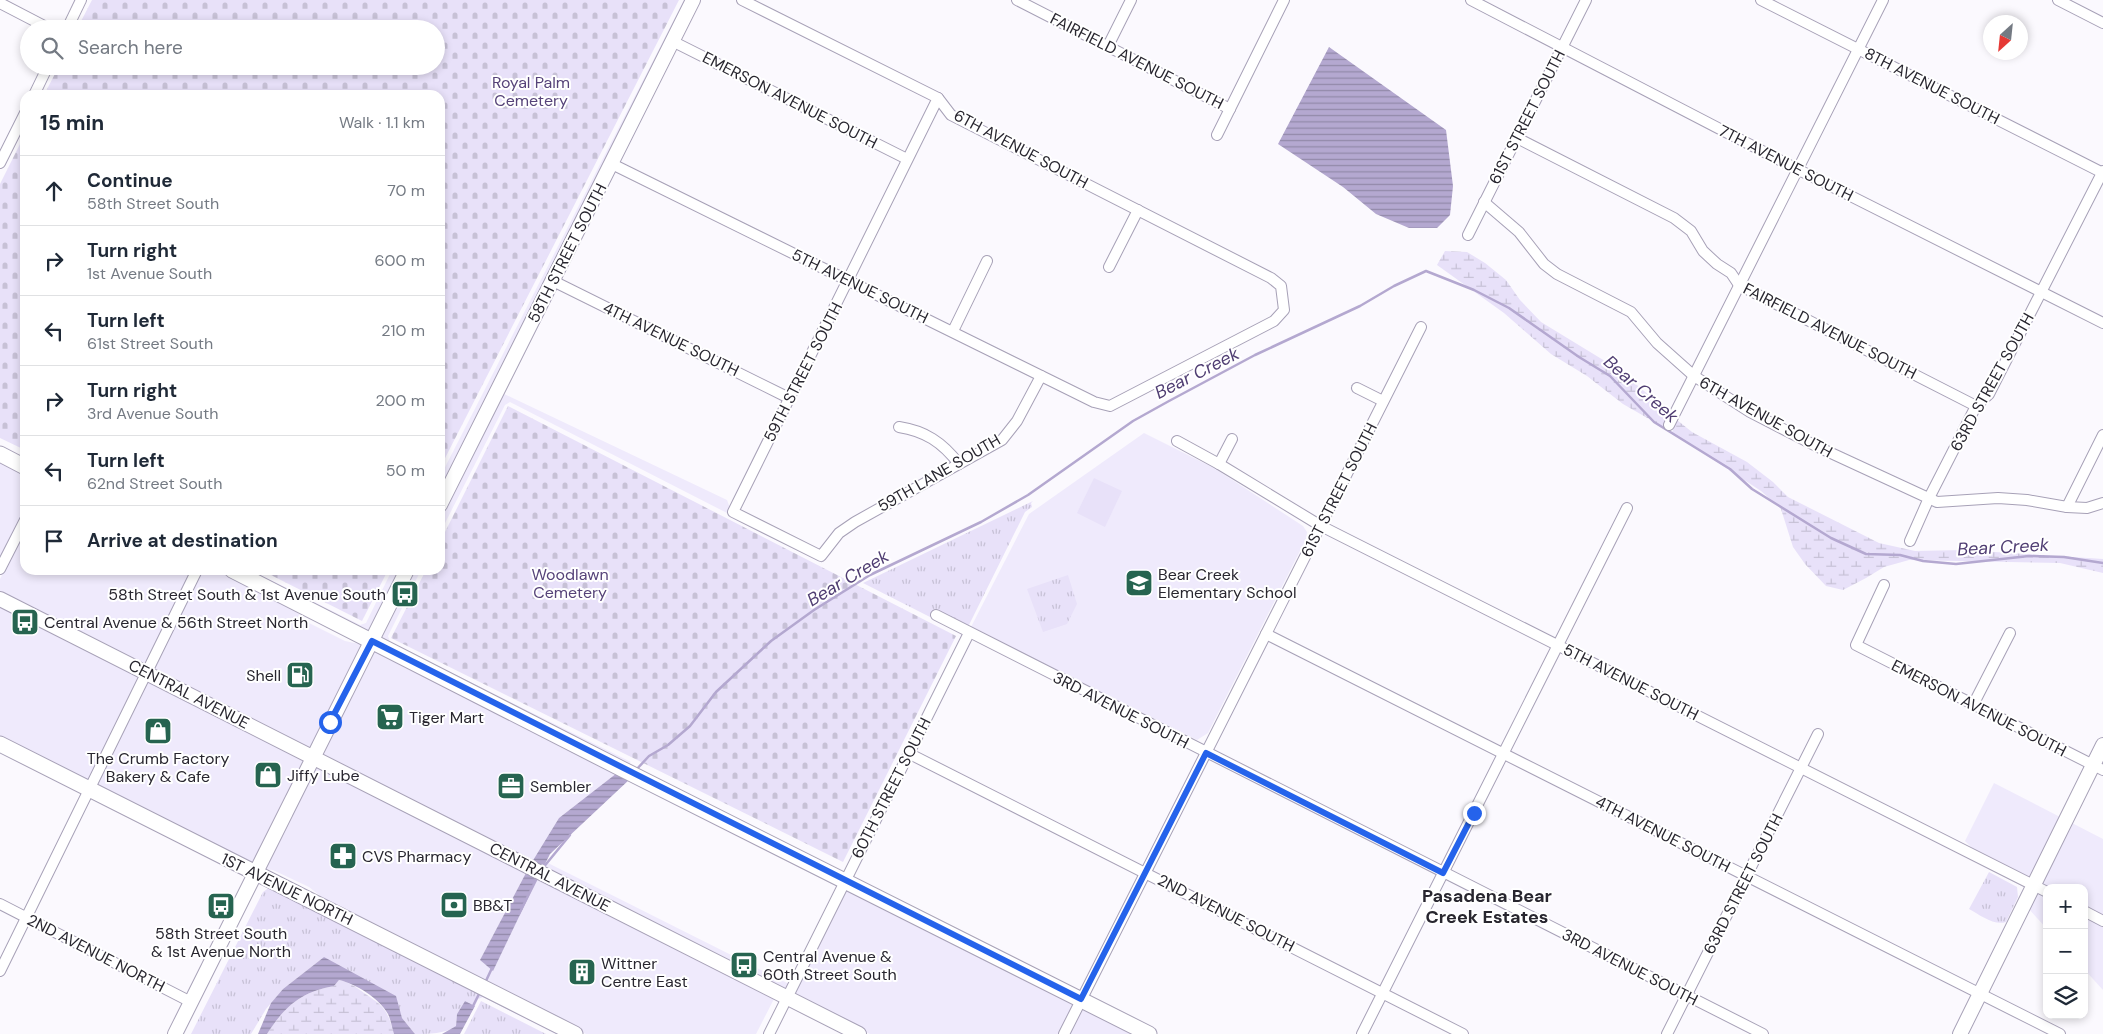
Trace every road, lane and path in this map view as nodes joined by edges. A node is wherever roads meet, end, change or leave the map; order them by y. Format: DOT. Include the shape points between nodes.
graph roads {
  1 [pos="81,0"];
  2 [pos="693,0"];
  3 [pos="742,0"];
  4 [pos="1018,0"];
  5 [pos="1131,0"];
  6 [pos="1284,0"];
  7 [pos="1471,0"];
  8 [pos="1586,0"];
  9 [pos="1761,0"];
  10 [pos="1883,0"];
  11 [pos="2058,0"];
  12 [pos="0,3"];
  13 [pos="33,20"];
  14 [pos="71,20"];
  15 [pos="2103,23"];
  16 [pos="672,41"];
  17 [pos="1108,46"];
  18 [pos="1562,47"];
  19 [pos="1858,49"];
  20 [pos="44,75"];
  21 [pos="36,90"];
  22 [pos="938,98"];
  23 [pos="1230,108"];
  24 [pos="20,122"];
  25 [pos="1217,135"];
  26 [pos="1516,138"];
  27 [pos="1,157"];
  28 [pos="907,159"];
  29 [pos="612,164"];
  30 [pos="1797,169"];
  31 [pos="2103,172"];
  32 [pos="1484,202"];
  33 [pos="1138,210"];
  34 [pos="1468,235"];
  35 [pos="986,261"];
  36 [pos="1109,267"];
  37 [pos="553,281"];
  38 [pos="848,282"];
  39 [pos="1739,285"];
  40 [pos="2042,292"];
  41 [pos="2103,323"];
  42 [pos="1421,327"];
  43 [pos="953,331"];
  44 [pos="1041,376"];
  45 [pos="1694,376"];
  46 [pos="1357,388"];
  47 [pos="790,398"];
  48 [pos="1383,401"];
  49 [pos="1110,406"];
  50 [pos="1976,406"];
  51 [pos="1670,425"];
  52 [pos="898,427"];
  53 [pos="2103,435"];
  54 [pos="1232,439"];
  55 [pos="1177,442"];
  56 [pos="0,454"];
  57 [pos="20,464"];
  58 [pos="959,464"];
  59 [pos="1219,464"];
  60 [pos="445,495"];
  61 [pos="1929,498"];
  62 [pos="2103,503"];
  63 [pos="2067,507"];
  64 [pos="1627,508"];
  65 [pos="1320,526"];
  66 [pos="20,530"];
  67 [pos="1910,541"];
  68 [pos="821,556"];
  69 [pos="0,569"];
  70 [pos="195,575"];
  71 [pos="242,575"];
  72 [pos="405,575"];
  73 [pos="1884,585"];
  74 [pos="0,599"];
  75 [pos="936,615"];
  76 [pos="969,633"];
  77 [pos="2010,633"];
  78 [pos="1266,634"];
  79 [pos="372,641"];
  80 [pos="1558,644"];
  81 [pos="147,673"];
  82 [pos="1973,706"];
  83 [pos="1818,734"];
  84 [pos="0,744"];
  85 [pos="2103,745"];
  86 [pos="908,753"];
  87 [pos="1206,753"];
  88 [pos="1504,753"];
  89 [pos="312,757"];
  90 [pos="2098,768"];
  91 [pos="1801,769"];
  92 [pos="90,789"];
  93 [pos="1147,873"];
  94 [pos="1443,873"];
  95 [pos="255,874"];
  96 [pos="1747,876"];
  97 [pos="845,880"];
  98 [pos="2034,886"];
  99 [pos="2043,890"];
  100 [pos="0,904"];
  101 [pos="2088,913"];
  102 [pos="27,918"];
  103 [pos="2103,921"];
  104 [pos="0,971"];
  105 [pos="1383,993"];
  106 [pos="1979,994"];
  107 [pos="1686,996"];
  108 [pos="787,998"];
  109 [pos="1081,999"];
  110 [pos="191,1002"];
  111 [pos="175,1034"];
  112 [pos="575,1034"];
  113 [pos="769,1034"];
  114 [pos="859,1034"];
  115 [pos="1064,1034"];
  116 [pos="1149,1034"];
  117 [pos="1362,1034"];
  118 [pos="1463,1034"];
  119 [pos="1667,1034"];
  120 [pos="1763,1034"];
  121 [pos="1960,1034"];
  122 [pos="2060,1034"];
  1 -- 14 [label="street"];
  2 -- 16 [label="street, 58TH STREET SOUTH"];
  3 -- 22 [label="street, 6TH AVENUE SOUTH"];
  4 -- 17 [label="street, FAIRFIELD AVENUE SOUTH"];
  5 -- 17 [label="street"];
  6 -- 23 [label="street"];
  7 -- 18 [label="street, 7TH AVENUE SOUTH"];
  8 -- 18 [label="street, 61ST STREET SOUTH"];
  9 -- 19 [label="street, 8TH AVENUE SOUTH"];
  10 -- 19 [label="street"];
  11 -- 15 [label="street"];
  12 -- 13 [label="street"];
  16 -- 28 [label="street, EMERSON AVENUE SOUTH"];
  16 -- 29 [label="street, 58TH STREET SOUTH"];
  17 -- 23 [label="street, FAIRFIELD AVENUE SOUTH"];
  18 -- 26 [label="street, 61ST STREET SOUTH"];
  18 -- 30 [label="street, 7TH AVENUE SOUTH"];
  19 -- 30 [label="street"];
  19 -- 31 [label="street, 8TH AVENUE SOUTH"];
  20 -- 21 [label="street"];
  22 -- 28 [label="street, 59TH STREET SOUTH"];
  22 -- 33 [label="street, 6TH AVENUE SOUTH" via="951,115"];
  23 -- 25 [label="street"];
  24 -- 27 [label="street"];
  26 -- 32 [label="street, 61ST STREET SOUTH"];
  26 -- 39 [label="street, FAIRFIELD AVENUE SOUTH" via="1674,218 1691,231 1703,251 1731,273"];
  28 -- 38 [label="street, 59TH STREET SOUTH"];
  29 -- 37 [label="street, 58TH STREET SOUTH"];
  29 -- 38 [label="street, 5TH AVENUE SOUTH"];
  30 -- 39 [label="street"];
  30 -- 40 [label="street, 7TH AVENUE SOUTH"];
  31 -- 40 [label="street, 63RD STREET SOUTH"];
  32 -- 34 [label="street, 61ST STREET SOUTH"];
  32 -- 45 [label="street, 6TH AVENUE SOUTH" via="1519,232 1544,264 1631,312 1657,343"];
  33 -- 36 [label="street"];
  33 -- 49 [label="street, 6TH AVENUE SOUTH" via="1271,278 1280,286 1284,310 1274,321"];
  35 -- 43 [label="street"];
  37 -- 47 [label="street, 4TH AVENUE SOUTH"];
  37 -- 60 [label="street, 58TH STREET SOUTH"];
  38 -- 43 [label="street, 5TH AVENUE SOUTH"];
  38 -- 47 [label="street, 59TH STREET SOUTH"];
  39 -- 45 [label="street"];
  39 -- 50 [label="street, FAIRFIELD AVENUE SOUTH"];
  40 -- 41 [label="street, 7TH AVENUE SOUTH"];
  40 -- 50 [label="street, 63RD STREET SOUTH" via="1989,394"];
  42 -- 48 [label="street, 61ST STREET SOUTH"];
  43 -- 44 [label="street, 5TH AVENUE SOUTH"];
  44 -- 49 [label="street, 5TH AVENUE SOUTH" via="1094,402"];
  44 -- 58 [label="street, 59TH LANE SOUTH" via="1017,421 1002,440"];
  45 -- 51 [label="street"];
  45 -- 61 [label="street, 6TH AVENUE SOUTH" via="1786,432"];
  46 -- 48 [label="street"];
  47 -- 68 [label="street, 59TH STREET SOUTH" via="733,512"];
  48 -- 65 [label="street, 61ST STREET SOUTH"];
  50 -- 61 [label="street, 63RD STREET SOUTH"];
  52 -- 58 [label="street" via="915,430 937,440"];
  53 -- 63 [label="street"];
  54 -- 59 [label="street"];
  55 -- 59 [label="street, 5TH AVENUE SOUTH"];
  56 -- 57 [label="main road"];
  58 -- 68 [label="street, 59TH LANE SOUTH" via="855,522 839,533"];
  59 -- 65 [label="street, 5TH AVENUE SOUTH"];
  61 -- 63 [label="street, 6TH AVENUE SOUTH" via="1937,502 1998,498"];
  61 -- 67 [label="street, 63RD STREET SOUTH"];
  62 -- 63 [label="street, 6TH AVENUE SOUTH" via="2087,508"];
  64 -- 80 [label="street"];
  65 -- 78 [label="street, 61ST STREET SOUTH"];
  65 -- 80 [label="street, 5TH AVENUE SOUTH"];
  66 -- 69 [label="street"];
  70 -- 81 [label="street"];
  71 -- 79 [label="main road"];
  72 -- 79 [label="street"];
  73 -- 82 [label="street, EMERSON AVENUE SOUTH" via="1856,645"];
  74 -- 81 [label="street, CENTRAL AVENUE"];
  75 -- 76 [label="street, 3RD AVENUE SOUTH"];
  76 -- 86 [label="street, 60TH STREET SOUTH"];
  76 -- 87 [label="street, 3RD AVENUE SOUTH"];
  77 -- 82 [label="street"];
  78 -- 87 [label="street, 61ST STREET SOUTH"];
  78 -- 88 [label="street, 4TH AVENUE SOUTH"];
  79 -- 89 [label="street"];
  79 -- 97 [label="main road"];
  80 -- 88 [label="street"];
  80 -- 91 [label="street, 5TH AVENUE SOUTH"];
  81 -- 89 [label="street, CENTRAL AVENUE"];
  81 -- 92 [label="street"];
  82 -- 90 [label="street, EMERSON AVENUE SOUTH"];
  83 -- 91 [label="street, 63RD STREET SOUTH"];
  84 -- 92 [label="main road, 1ST AVENUE NORTH"];
  85 -- 90 [label="street"];
  86 -- 93 [label="street, 2ND AVENUE SOUTH"];
  86 -- 97 [label="street, 60TH STREET SOUTH"];
  87 -- 93 [label="street, 61ST STREET SOUTH"];
  87 -- 94 [label="street, 3RD AVENUE SOUTH"];
  88 -- 94 [label="street"];
  88 -- 96 [label="street, 4TH AVENUE SOUTH"];
  89 -- 95 [label="street"];
  89 -- 108 [label="street, CENTRAL AVENUE"];
  90 -- 98 [label="street"];
  91 -- 96 [label="street, 63RD STREET SOUTH"];
  91 -- 98 [label="street, 5TH AVENUE SOUTH"];
  92 -- 95 [label="main road, 1ST AVENUE NORTH"];
  92 -- 102 [label="street"];
  93 -- 105 [label="street, 2ND AVENUE SOUTH"];
  93 -- 109 [label="street, 61ST STREET SOUTH"];
  94 -- 105 [label="street"];
  94 -- 107 [label="street, 3RD AVENUE SOUTH"];
  95 -- 110 [label="street"];
  95 -- 112 [label="main road, 1ST AVENUE NORTH"];
  96 -- 106 [label="street, 4TH AVENUE SOUTH"];
  96 -- 107 [label="street, 63RD STREET SOUTH"];
  97 -- 108 [label="street, 60TH STREET SOUTH"];
  97 -- 109 [label="main road"];
  98 -- 99 [label="street, 5TH AVENUE SOUTH"];
  98 -- 106 [label="street"];
  100 -- 102 [label="street, 2ND AVENUE NORTH"];
  101 -- 103 [label="street"];
  102 -- 104 [label="street"];
  102 -- 110 [label="street, 2ND AVENUE NORTH"];
  105 -- 117 [label="street"];
  105 -- 118 [label="street, 2ND AVENUE SOUTH"];
  106 -- 121 [label="street"];
  106 -- 122 [label="street, 4TH AVENUE SOUTH"];
  107 -- 119 [label="street, 63RD STREET SOUTH"];
  107 -- 120 [label="street, 3RD AVENUE SOUTH"];
  108 -- 113 [label="street, 60TH STREET SOUTH"];
  108 -- 114 [label="street, CENTRAL AVENUE"];
  109 -- 115 [label="street, 61ST STREET SOUTH"];
  109 -- 116 [label="main road"];
  110 -- 111 [label="street"];
}
